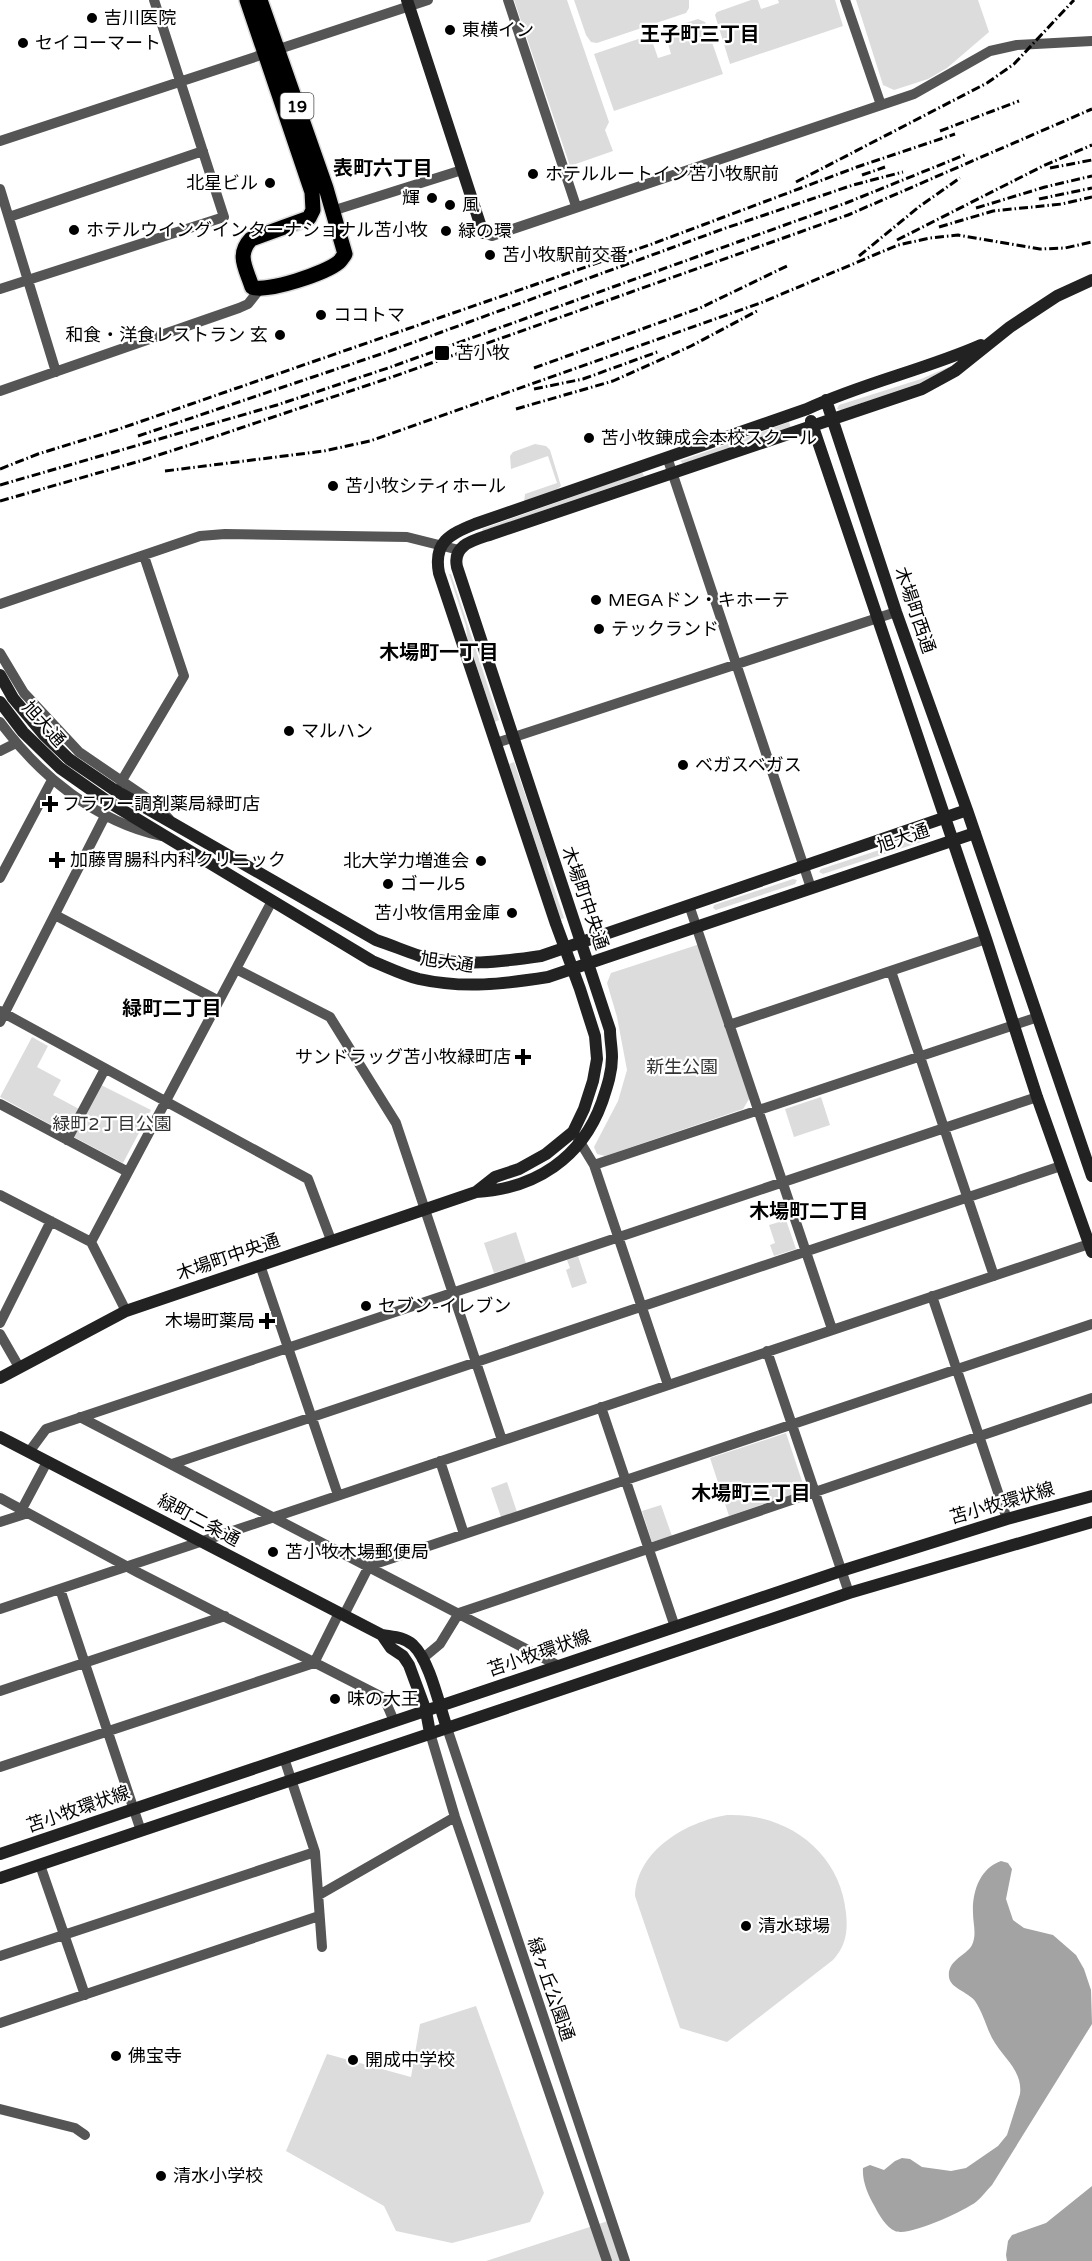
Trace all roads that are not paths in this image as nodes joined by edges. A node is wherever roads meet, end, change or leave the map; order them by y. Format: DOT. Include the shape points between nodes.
graph roads {
  1 [pos="154,0"];
  2 [pos="247,0"];
  3 [pos="260,0"];
  4 [pos="428,0"];
  5 [pos="508,0"];
  6 [pos="845,0"];
  7 [pos="408,3"];
  8 [pos="1092,41"];
  9 [pos="271,52"];
  10 [pos="180,82"];
  11 [pos="881,105"];
  12 [pos="0,141"];
  13 [pos="203,151"];
  14 [pos="462,170"];
  15 [pos="0,189"];
  16 [pos="576,206"];
  17 [pos="332,212"];
  18 [pos="9,217"];
  19 [pos="483,233"];
  20 [pos="28,280"];
  21 [pos="1092,280"];
  22 [pos="0,289"];
  23 [pos="259,290"];
  24 [pos="996,338"];
  25 [pos="56,372"];
  26 [pos="0,391"];
  27 [pos="826,400"];
  28 [pos="807,409"];
  29 [pos="833,420"];
  30 [pos="813,427"];
  31 [pos="667,457"];
  32 [pos="672,473"];
  33 [pos="441,546"];
  34 [pos="459,550"];
  35 [pos="144,556"];
  36 [pos="0,604"];
  37 [pos="896,612"];
  38 [pos="878,618"];
  39 [pos="0,653"];
  40 [pos="736,664"];
  41 [pos="0,675"];
  42 [pos="0,702"];
  43 [pos="0,722"];
  44 [pos="513,737"];
  45 [pos="16,743"];
  46 [pos="496,743"];
  47 [pos="0,751"];
  48 [pos="52,780"];
  49 [pos="122,782"];
  50 [pos="967,810"];
  51 [pos="105,816"];
  52 [pos="945,817"];
  53 [pos="172,823"];
  54 [pos="975,833"];
  55 [pos="165,836"];
  56 [pos="953,840"];
  57 [pos="803,866"];
  58 [pos="0,878"];
  59 [pos="811,888"];
  60 [pos="272,901"];
  61 [pos="689,905"];
  62 [pos="55,915"];
  63 [pos="697,927"];
  64 [pos="986,939"];
  65 [pos="581,942"];
  66 [pos="565,948"];
  67 [pos="589,964"];
  68 [pos="236,969"];
  69 [pos="573,969"];
  70 [pos="891,971"];
  71 [pos="219,1001"];
  72 [pos="1,1016"];
  73 [pos="1038,1017"];
  74 [pos="729,1025"];
  75 [pos="1013,1025"];
  76 [pos="920,1056"];
  77 [pos="105,1069"];
  78 [pos="1037,1097"];
  79 [pos="166,1102"];
  80 [pos="0,1104"];
  81 [pos="758,1110"];
  82 [pos="944,1128"];
  83 [pos="573,1132"];
  84 [pos="68,1140"];
  85 [pos="581,1143"];
  86 [pos="594,1165"];
  87 [pos="1061,1166"];
  88 [pos="128,1173"];
  89 [pos="1092,1176"];
  90 [pos="783,1182"];
  91 [pos="476,1192"];
  92 [pos="0,1195"];
  93 [pos="967,1198"];
  94 [pos="424,1210"];
  95 [pos="51,1221"];
  96 [pos="618,1237"];
  97 [pos="332,1240"];
  98 [pos="91,1242"];
  99 [pos="1091,1246"];
  100 [pos="806,1252"];
  101 [pos="260,1265"];
  102 [pos="994,1276"];
  103 [pos="452,1293"];
  104 [pos="932,1296"];
  105 [pos="642,1307"];
  106 [pos="126,1311"];
  107 [pos="0,1323"];
  108 [pos="1092,1324"];
  109 [pos="832,1329"];
  110 [pos="0,1334"];
  111 [pos="288,1348"];
  112 [pos="767,1351"];
  113 [pos="476,1362"];
  114 [pos="19,1367"];
  115 [pos="957,1370"];
  116 [pos="0,1378"];
  117 [pos="668,1384"];
  118 [pos="1092,1398"];
  119 [pos="601,1407"];
  120 [pos="80,1417"];
  121 [pos="311,1417"];
  122 [pos="792,1425"];
  123 [pos="980,1436"];
  124 [pos="0,1437"];
  125 [pos="502,1440"];
  126 [pos="29,1452"];
  127 [pos="440,1461"];
  128 [pos="47,1462"];
  129 [pos="172,1464"];
  130 [pos="626,1480"];
  131 [pos="815,1491"];
  132 [pos="338,1495"];
  133 [pos="1092,1496"];
  134 [pos="0,1498"];
  135 [pos="25,1511"];
  136 [pos="272,1517"];
  137 [pos="1007,1519"];
  138 [pos="0,1522"];
  139 [pos="1092,1522"];
  140 [pos="464,1534"];
  141 [pos="200,1541"];
  142 [pos="649,1549"];
  143 [pos="127,1566"];
  144 [pos="369,1566"];
  145 [pos="841,1571"];
  146 [pos="60,1588"];
  147 [pos="849,1593"];
  148 [pos="0,1608"];
  149 [pos="459,1613"];
  150 [pos="341,1614"];
  151 [pos="225,1616"];
  152 [pos="675,1627"];
  153 [pos="382,1635"];
  154 [pos="422,1659"];
  155 [pos="85,1663"];
  156 [pos="314,1663"];
  157 [pos="557,1665"];
  158 [pos="0,1691"];
  159 [pos="439,1707"];
  160 [pos="426,1711"];
  161 [pos="394,1721"];
  162 [pos="447,1728"];
  163 [pos="108,1731"];
  164 [pos="430,1733"];
  165 [pos="284,1758"];
  166 [pos="0,1767"];
  167 [pos="292,1780"];
  168 [pos="134,1809"];
  169 [pos="455,1817"];
  170 [pos="141,1831"];
  171 [pos="315,1852"];
  172 [pos="0,1854"];
  173 [pos="40,1865"];
  174 [pos="0,1878"];
  175 [pos="319,1895"];
  176 [pos="319,1916"];
  177 [pos="64,1935"];
  178 [pos="322,1947"];
  179 [pos="0,1956"];
  180 [pos="85,1995"];
  181 [pos="0,2023"];
  182 [pos="0,2109"];
  183 [pos="86,2135"];
  184 [pos="607,2261"];
  185 [pos="624,2261"];
  1 -- 10 [label="street"];
  2 -- 9 [label="main road, 19"];
  3 -- 9 [label="main road, 19"];
  4 -- 7 [label="street"];
  5 -- 16 [label="street"];
  6 -- 11 [label="street"];
  7 -- 9 [label="street"];
  7 -- 14 [label="street"];
  8 -- 11 [label="street" via="1017,45 990,51 914,94"];
  9 -- 10 [label="street"];
  9 -- 17 [label="main road, 19"];
  9 -- 23 [label="main road, 19" via="312,192 313,210 309,218 251,239 244,246 244,264 252,287"];
  10 -- 12 [label="street"];
  10 -- 13 [label="street"];
  11 -- 16 [label="street"];
  13 -- 18 [label="street"];
  13 -- 20 [label="street" via="224,217"];
  14 -- 17 [label="street"];
  14 -- 19 [label="street"];
  15 -- 18 [label="street"];
  16 -- 19 [label="street" via="492,236"];
  17 -- 23 [label="main road" via="345,254 340,261"];
  18 -- 20 [label="street"];
  20 -- 22 [label="street"];
  20 -- 25 [label="street"];
  21 -- 24 [label="street" via="1057,296"];
  23 -- 25 [label="street" via="248,304"];
  24 -- 27 [label="street"];
  24 -- 29 [label="street" via="955,371 922,389"];
  25 -- 26 [label="street"];
  27 -- 28 [label="street"];
  27 -- 29 [label="street, 木場町西通"];
  28 -- 30 [label="street"];
  28 -- 31 [label="street"];
  29 -- 30 [label="street"];
  29 -- 37 [label="street, 木場町西通"];
  30 -- 32 [label="street"];
  30 -- 38 [label="street"];
  31 -- 32 [label="street"];
  31 -- 33 [label="street" via="460,530"];
  32 -- 34 [label="street" via="467,543"];
  32 -- 40 [label="street"];
  33 -- 34 [label="street"];
  33 -- 35 [label="street" via="407,537 225,534 200,536"];
  33 -- 46 [label="street, 木場町中央通" via="437,557 439,573"];
  34 -- 44 [label="street, 木場町中央通" via="457,567"];
  35 -- 36 [label="street"];
  35 -- 49 [label="street" via="184,675"];
  37 -- 38 [label="street"];
  37 -- 50 [label="street, 木場町西通"];
  38 -- 40 [label="street"];
  38 -- 52 [label="street"];
  39 -- 49 [label="street" via="24,693 54,725 80,752"];
  40 -- 44 [label="street"];
  40 -- 57 [label="street"];
  41 -- 53 [label="street, 旭大通" via="13,698 69,759"];
  42 -- 55 [label="street, 旭大通" via="23,732 60,768"];
  43 -- 45 [label="street"];
  44 -- 46 [label="street"];
  44 -- 65 [label="street, 木場町中央通"];
  45 -- 47 [label="street"];
  45 -- 48 [label="street"];
  46 -- 66 [label="street, 木場町中央通"];
  48 -- 51 [label="street"];
  48 -- 58 [label="street"];
  49 -- 53 [label="street" via="154,803"];
  50 -- 52 [label="street, 旭大通"];
  50 -- 54 [label="street"];
  51 -- 55 [label="street" via="140,831"];
  51 -- 62 [label="street"];
  52 -- 56 [label="street, 旭大通"];
  52 -- 57 [label="street, 旭大通"];
  53 -- 66 [label="street, 旭大通" via="376,940 422,956 492,963 541,956"];
  54 -- 56 [label="street, 旭大通"];
  54 -- 73 [label="street"];
  55 -- 60 [label="street, 旭大通"];
  56 -- 59 [label="street, 旭大通"];
  56 -- 64 [label="street, 旭大通"];
  57 -- 59 [label="street"];
  57 -- 61 [label="street, 旭大通"];
  59 -- 63 [label="street, 旭大通"];
  60 -- 68 [label="street"];
  60 -- 69 [label="street, 旭大通" via="372,961 418,979 496,986"];
  61 -- 63 [label="street"];
  61 -- 65 [label="street, 旭大通"];
  62 -- 71 [label="street"];
  62 -- 72 [label="street"];
  63 -- 67 [label="street, 旭大通"];
  63 -- 74 [label="street"];
  64 -- 70 [label="street"];
  64 -- 75 [label="street, 旭大通"];
  65 -- 66 [label="street, 旭大通"];
  65 -- 67 [label="street, 木場町中央通"];
  66 -- 69 [label="street, 木場町中央通"];
  67 -- 69 [label="street, 旭大通"];
  67 -- 85 [label="street, 木場町中央通" via="610,1030 612,1058 609,1083"];
  68 -- 71 [label="street"];
  68 -- 94 [label="street" via="330,1017 396,1123"];
  69 -- 83 [label="street, 木場町中央通" via="595,1036 597,1059 584,1109"];
  70 -- 74 [label="street"];
  70 -- 76 [label="street"];
  71 -- 79 [label="street"];
  72 -- 77 [label="street"];
  73 -- 75 [label="street"];
  73 -- 89 [label="street"];
  74 -- 81 [label="street"];
  75 -- 76 [label="street"];
  75 -- 78 [label="street, 旭大通"];
  76 -- 81 [label="street"];
  76 -- 82 [label="street"];
  77 -- 79 [label="street"];
  77 -- 84 [label="street"];
  78 -- 82 [label="street"];
  78 -- 87 [label="street, 旭大通"];
  79 -- 88 [label="street"];
  79 -- 97 [label="street" via="308,1179"];
  80 -- 84 [label="street"];
  81 -- 86 [label="street"];
  81 -- 90 [label="street"];
  82 -- 90 [label="street"];
  82 -- 93 [label="street"];
  83 -- 85 [label="street"];
  83 -- 91 [label="street, 木場町中央通" via="546,1154 495,1177"];
  84 -- 88 [label="street"];
  85 -- 86 [label="street"];
  85 -- 91 [label="street, 木場町中央通" via="556,1166 526,1182 501,1191"];
  86 -- 96 [label="street"];
  87 -- 93 [label="street"];
  87 -- 99 [label="street, 旭大通"];
  88 -- 98 [label="street"];
  90 -- 96 [label="street"];
  90 -- 100 [label="street"];
  91 -- 94 [label="street, 木場町中央通"];
  92 -- 95 [label="street"];
  93 -- 100 [label="street"];
  93 -- 102 [label="street"];
  94 -- 97 [label="street, 木場町中央通"];
  94 -- 103 [label="street"];
  95 -- 98 [label="street"];
  95 -- 107 [label="street"];
  96 -- 103 [label="street"];
  96 -- 105 [label="street"];
  97 -- 101 [label="street, 木場町中央通"];
  98 -- 106 [label="street"];
  99 -- 102 [label="street"];
  100 -- 105 [label="street"];
  100 -- 109 [label="street"];
  101 -- 106 [label="street, 木場町中央通"];
  101 -- 111 [label="street"];
  102 -- 104 [label="street"];
  103 -- 111 [label="street"];
  103 -- 113 [label="street"];
  104 -- 109 [label="street"];
  104 -- 115 [label="street"];
  105 -- 113 [label="street"];
  105 -- 117 [label="street"];
  106 -- 114 [label="street, 木場町中央通"];
  108 -- 115 [label="street"];
  109 -- 112 [label="street"];
  110 -- 114 [label="street"];
  111 -- 120 [label="street"];
  111 -- 121 [label="street"];
  112 -- 117 [label="street"];
  112 -- 122 [label="street"];
  113 -- 121 [label="street"];
  113 -- 125 [label="street"];
  114 -- 116 [label="street, 木場町中央通"];
  115 -- 122 [label="street"];
  115 -- 123 [label="street"];
  117 -- 119 [label="street"];
  118 -- 123 [label="street"];
  119 -- 125 [label="street"];
  119 -- 130 [label="street"];
  120 -- 126 [label="street" via="46,1429"];
  120 -- 129 [label="street"];
  121 -- 129 [label="street"];
  121 -- 132 [label="street"];
  122 -- 130 [label="street"];
  122 -- 131 [label="street"];
  123 -- 131 [label="street"];
  123 -- 137 [label="street"];
  124 -- 126 [label="street, 緑町二条通"];
  125 -- 127 [label="street"];
  126 -- 128 [label="street, 緑町二条通"];
  127 -- 132 [label="street"];
  127 -- 140 [label="street"];
  128 -- 135 [label="street"];
  128 -- 141 [label="street, 緑町二条通"];
  129 -- 136 [label="street"];
  130 -- 140 [label="street"];
  130 -- 142 [label="street"];
  131 -- 142 [label="street"];
  131 -- 145 [label="street"];
  132 -- 136 [label="street"];
  133 -- 137 [label="street, 苫小牧環状線"];
  134 -- 135 [label="street"];
  135 -- 138 [label="street"];
  135 -- 143 [label="street"];
  136 -- 141 [label="street"];
  136 -- 144 [label="street"];
  137 -- 145 [label="street, 苫小牧環状線"];
  139 -- 147 [label="street"];
  140 -- 144 [label="street"];
  141 -- 143 [label="street"];
  141 -- 150 [label="street, 緑町二条通"];
  142 -- 149 [label="street"];
  142 -- 152 [label="street"];
  143 -- 146 [label="street"];
  143 -- 151 [label="street"];
  144 -- 149 [label="street"];
  144 -- 150 [label="street"];
  145 -- 147 [label="street"];
  145 -- 152 [label="street, 苫小牧環状線"];
  146 -- 148 [label="street"];
  146 -- 155 [label="street"];
  147 -- 162 [label="street"];
  149 -- 154 [label="street" via="440,1644"];
  149 -- 157 [label="street"];
  150 -- 153 [label="street, 緑町二条通"];
  150 -- 156 [label="street"];
  151 -- 155 [label="street"];
  151 -- 156 [label="street"];
  152 -- 157 [label="street, 苫小牧環状線"];
  153 -- 154 [label="street, 緑町二条通" via="402,1638"];
  153 -- 160 [label="street, 緑町二条通" via="410,1665"];
  154 -- 159 [label="street, 緑町二条通"];
  155 -- 158 [label="street"];
  155 -- 163 [label="street"];
  156 -- 161 [label="street" via="384,1698"];
  156 -- 163 [label="street"];
  157 -- 159 [label="street, 苫小牧環状線"];
  159 -- 160 [label="street, 苫小牧環状線"];
  159 -- 162 [label="street, 緑町二条通"];
  160 -- 161 [label="street, 苫小牧環状線"];
  160 -- 164 [label="street, 緑町二条通"];
  161 -- 165 [label="street, 苫小牧環状線"];
  162 -- 164 [label="street"];
  162 -- 185 [label="street, 緑ヶ丘公園通"];
  163 -- 166 [label="street"];
  163 -- 168 [label="street"];
  164 -- 167 [label="street"];
  164 -- 169 [label="street, 緑ヶ丘公園通"];
  165 -- 167 [label="street"];
  165 -- 168 [label="street, 苫小牧環状線"];
  167 -- 170 [label="street"];
  167 -- 171 [label="street"];
  168 -- 170 [label="street"];
  168 -- 172 [label="street, 苫小牧環状線"];
  169 -- 175 [label="street"];
  169 -- 184 [label="street, 緑ヶ丘公園通"];
  170 -- 173 [label="street"];
  171 -- 175 [label="street"];
  171 -- 177 [label="street"];
  173 -- 174 [label="street"];
  173 -- 177 [label="street"];
  175 -- 176 [label="street"];
  176 -- 178 [label="street"];
  176 -- 180 [label="street"];
  177 -- 179 [label="street"];
  177 -- 180 [label="street"];
  180 -- 181 [label="street"];
  182 -- 183 [label="street" via="75,2128"];
}
